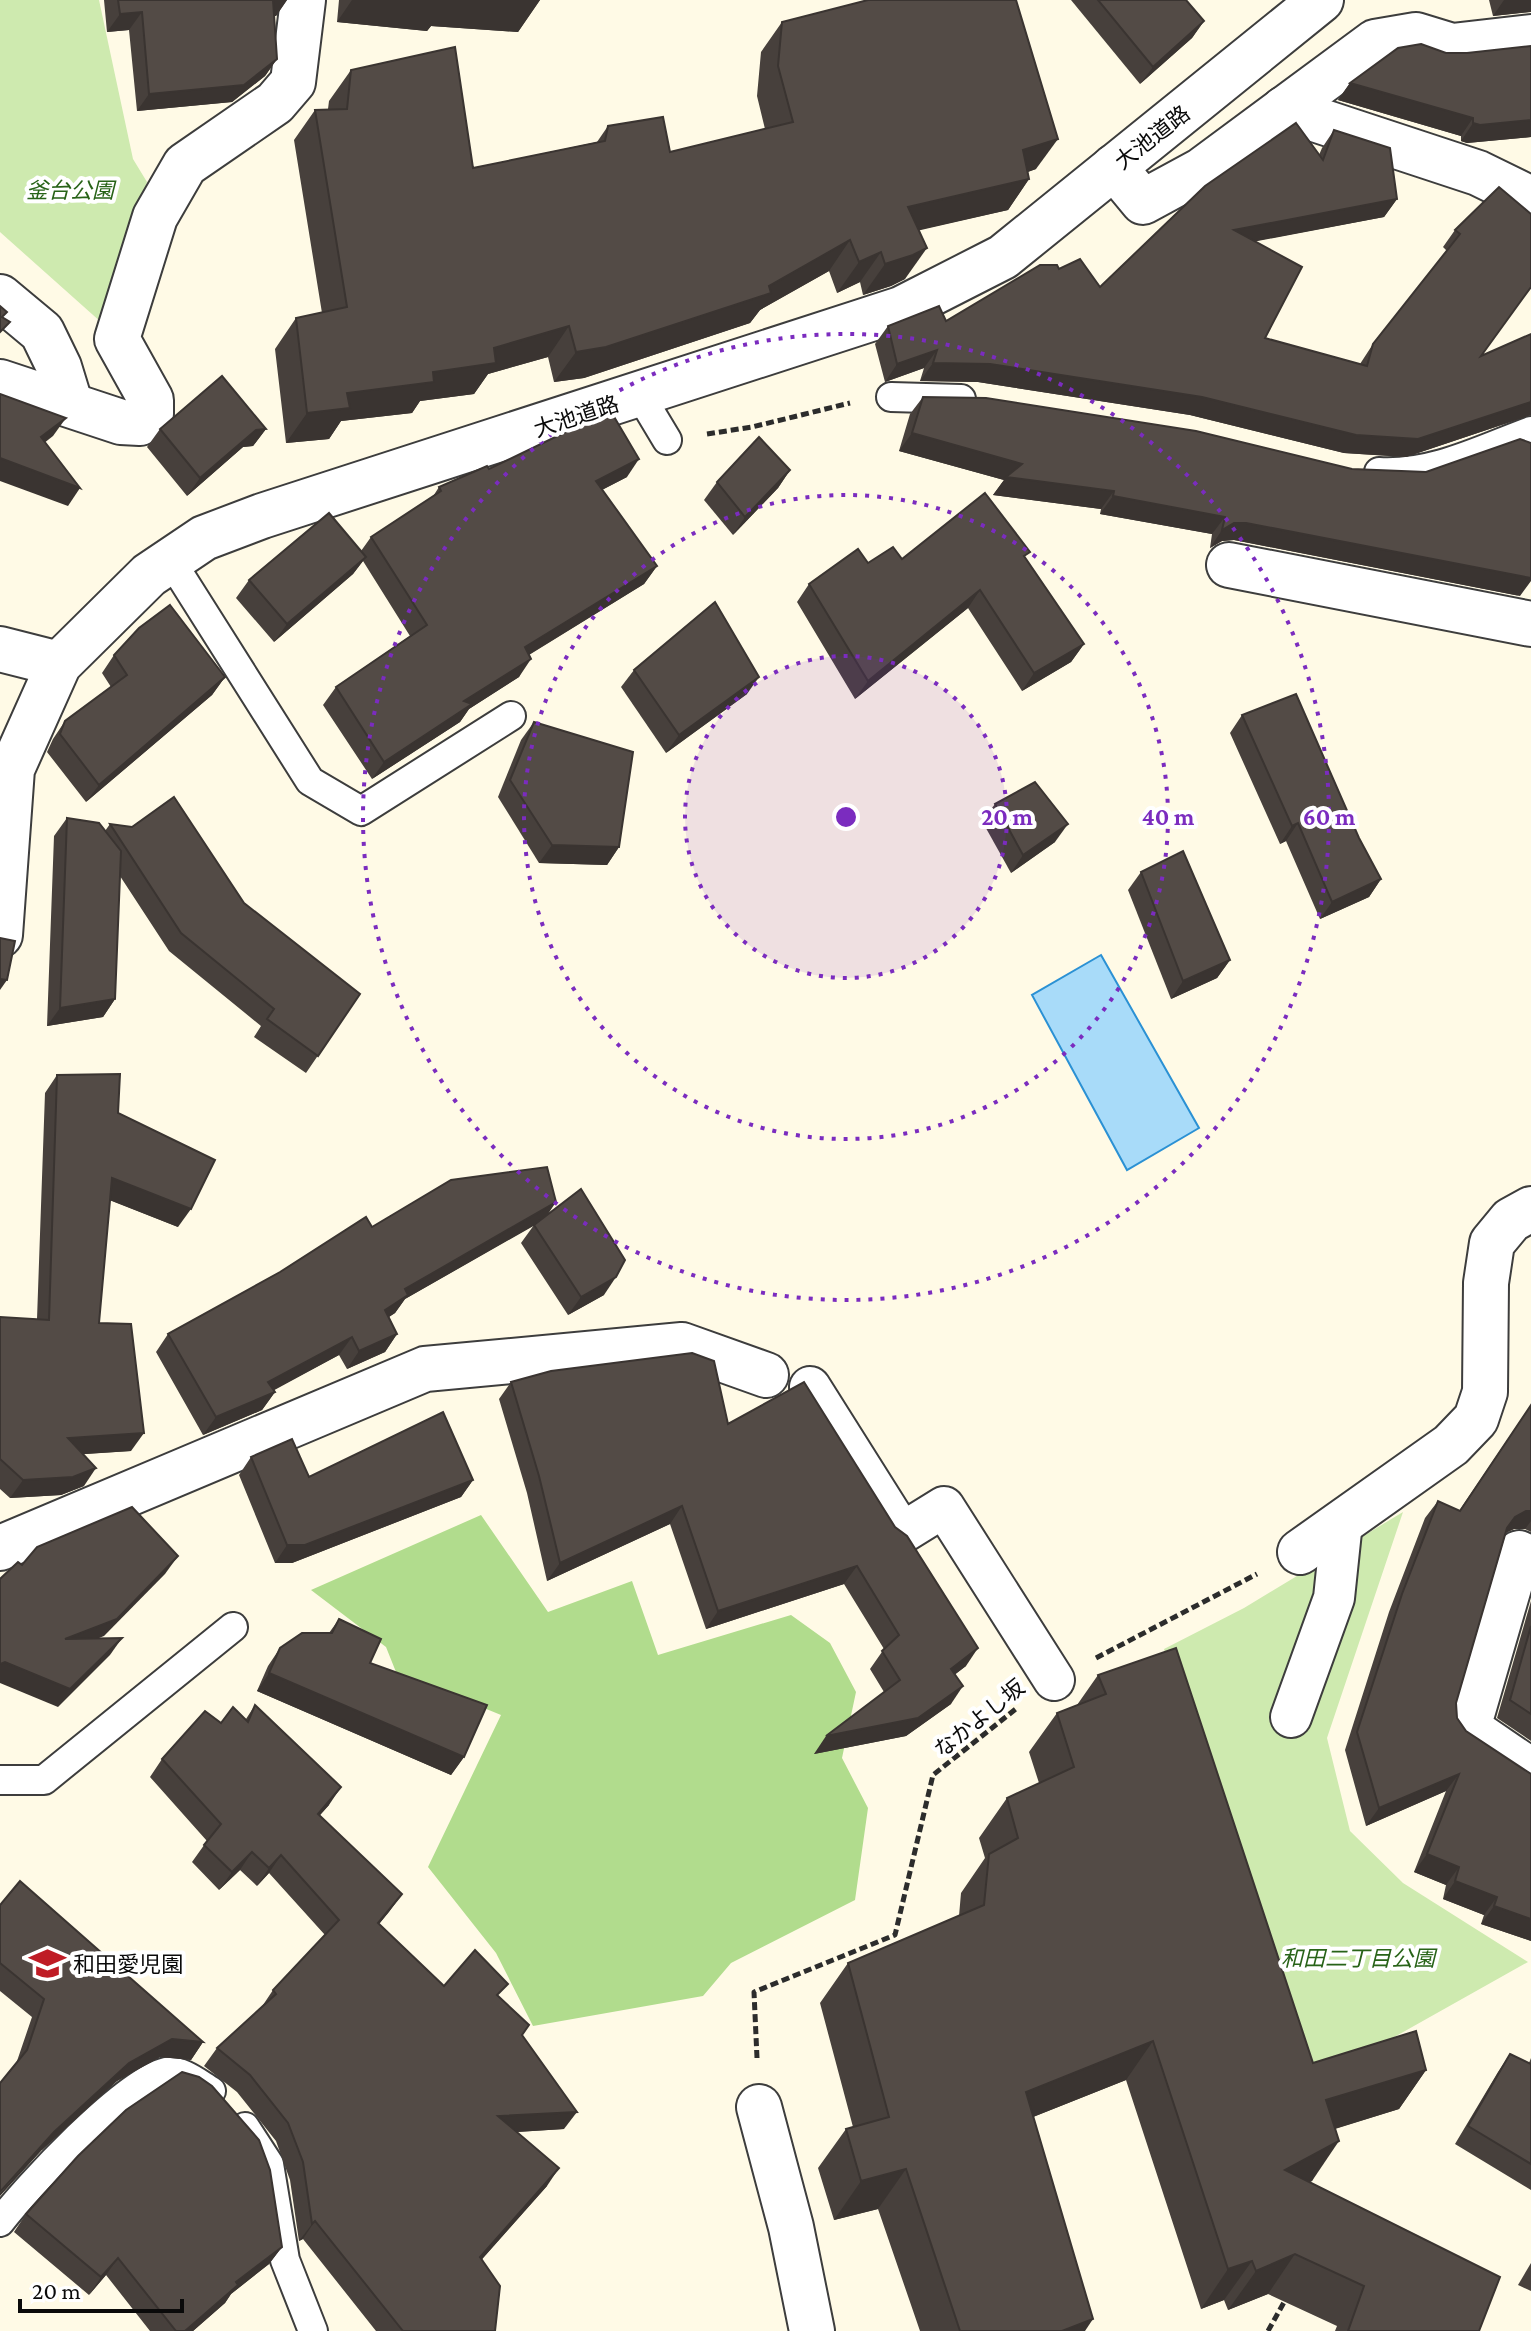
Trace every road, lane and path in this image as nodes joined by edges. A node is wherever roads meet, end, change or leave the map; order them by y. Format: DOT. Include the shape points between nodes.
graph roads {
  1 [pos="303,0"];
  2 [pos="1321,0"];
  3 [pos="1531,37"];
  4 [pos="1284,109"];
  5 [pos="1114,167"];
  6 [pos="1531,199"];
  7 [pos="0,297"];
  8 [pos="0,382"];
  9 [pos="640,395"];
  10 [pos="891,397"];
  11 [pos="990,402"];
  12 [pos="70,403"];
  13 [pos="1531,431"];
  14 [pos="667,440"];
  15 [pos="1355,471"];
  16 [pos="171,561"];
  17 [pos="1229,565"];
  18 [pos="1531,624"];
  19 [pos="0,649"];
  20 [pos="59,664"];
  21 [pos="511,716"];
  22 [pos="0,935"];
  23 [pos="1531,1209"];
  24 [pos="766,1375"];
  25 [pos="810,1387"];
  26 [pos="1342,1522"];
  27 [pos="0,1548"];
  28 [pos="1300,1552"];
  29 [pos="1519,1553"];
  30 [pos="233,1627"];
  31 [pos="1054,1680"];
  32 [pos="1291,1717"];
  33 [pos="1531,1771"];
  34 [pos="0,1780"];
  35 [pos="759,2107"];
  36 [pos="0,2222"];
  37 [pos="1292,2286"];
  38 [pos="313,2331"];
  39 [pos="812,2331"];
  40 [pos="1268,2331"];
  1 -- 12 [label="street" via="293,82 275,103 185,165 155,217 117,339 151,400 151,414 140,423 121,422"];
  2 -- 5 [label="street, 大池道路"];
  3 -- 4 [label="street" via="1452,46 1416,35 1375,42"];
  4 -- 5 [label="street" via="1202,170 1143,202"];
  4 -- 6 [label="street" via="1478,173"];
  5 -- 9 [label="street, 大池道路" via="1003,257 901,309"];
  7 -- 12 [label="street" via="42,332"];
  8 -- 12 [label="street"];
  9 -- 14 [label="lane"];
  9 -- 16 [label="street, 大池道路" via="262,516 204,538"];
  10 -- 11 [label="lane"];
  10 -- 14 [label="path"];
  13 -- 15 [label="lane" via="1418,471"];
  16 -- 20 [label="street, 大池道路" via="149,575"];
  16 -- 21 [label="lane" via="310,781 361,811"];
  17 -- 18 [label="street"];
  19 -- 20 [label="street"];
  20 -- 22 [label="street, 大池道路" via="12,769"];
  23 -- 26 [label="street" via="1511,1220 1492,1243 1486,1283 1485,1392 1476,1419 1451,1445"];
  24 -- 27 [label="street" via="682,1345 425,1369"];
  25 -- 31 [label="street" via="902,1533 944,1507"];
  26 -- 28 [label="street"];
  26 -- 32 [label="street" via="1334,1598"];
  28 -- 31 [label="path, なかよし坂"];
  29 -- 33 [label="street" via="1468,1728"];
  30 -- 34 [label="lane" via="44,1780"];
  31 -- 35 [label="path, なかよし坂" via="933,1775 895,1935 754,1992"];
  35 -- 39 [label="street"];
  36 -- 38 [label="lane" via="32,2180 126,2095 166,2072 179,2073 214,2092 256,2139 269,2164 285,2260"];
  37 -- 40 [label="path"];
}
